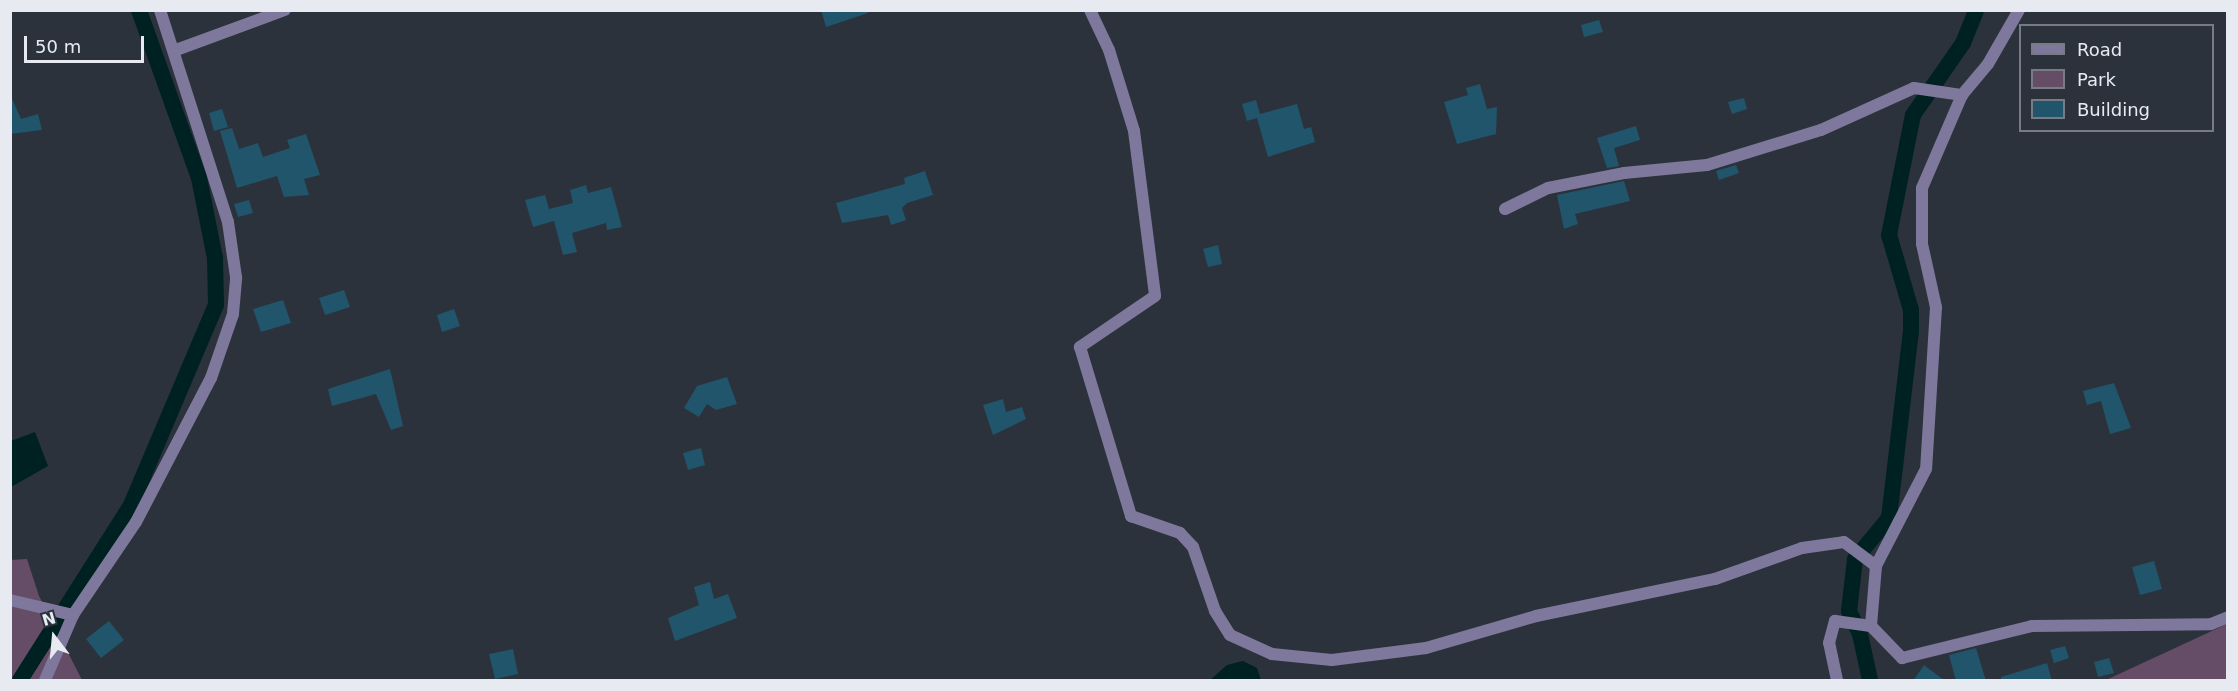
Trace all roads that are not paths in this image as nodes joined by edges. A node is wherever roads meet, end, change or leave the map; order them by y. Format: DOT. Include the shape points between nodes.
graph roads {
  1 [pos="160,10"];
  2 [pos="285,10"];
  3 [pos="1090,10"];
  4 [pos="2019,10"];
  5 [pos="176,50"];
  6 [pos="1957,93"];
  7 [pos="1505,209"];
  8 [pos="1876,566"];
  9 [pos="10,600"];
  10 [pos="73,615"];
  11 [pos="2228,617"];
  12 [pos="1871,626"];
  13 [pos="45,681"];
  14 [pos="1837,681"];
  1 -- 5 [label="street"];
  2 -- 5 [label="street"];
  3 -- 8 [label="street" via="1109,50 1134,131 1155,296 1080,347 1131,516 1180,533 1193,548 1215,611 1230,635 1272,654 1332,660 1426,648 1536,616 1716,579 1802,548 1844,542"];
  4 -- 6 [label="street" via="1988,64"];
  5 -- 10 [label="street" via="228,222 236,277 234,314 211,378 136,522"];
  6 -- 7 [label="street" via="1914,88 1821,130 1707,165 1624,173 1548,188"];
  6 -- 8 [label="street" via="1922,188 1922,244 1936,307 1926,469"];
  8 -- 12 [label="street"];
  9 -- 10 [label="street"];
  10 -- 13 [label="street"];
  11 -- 12 [label="street" via="2211,624 2032,626 1902,658"];
  12 -- 14 [label="street" via="1835,621 1829,643"];
}
